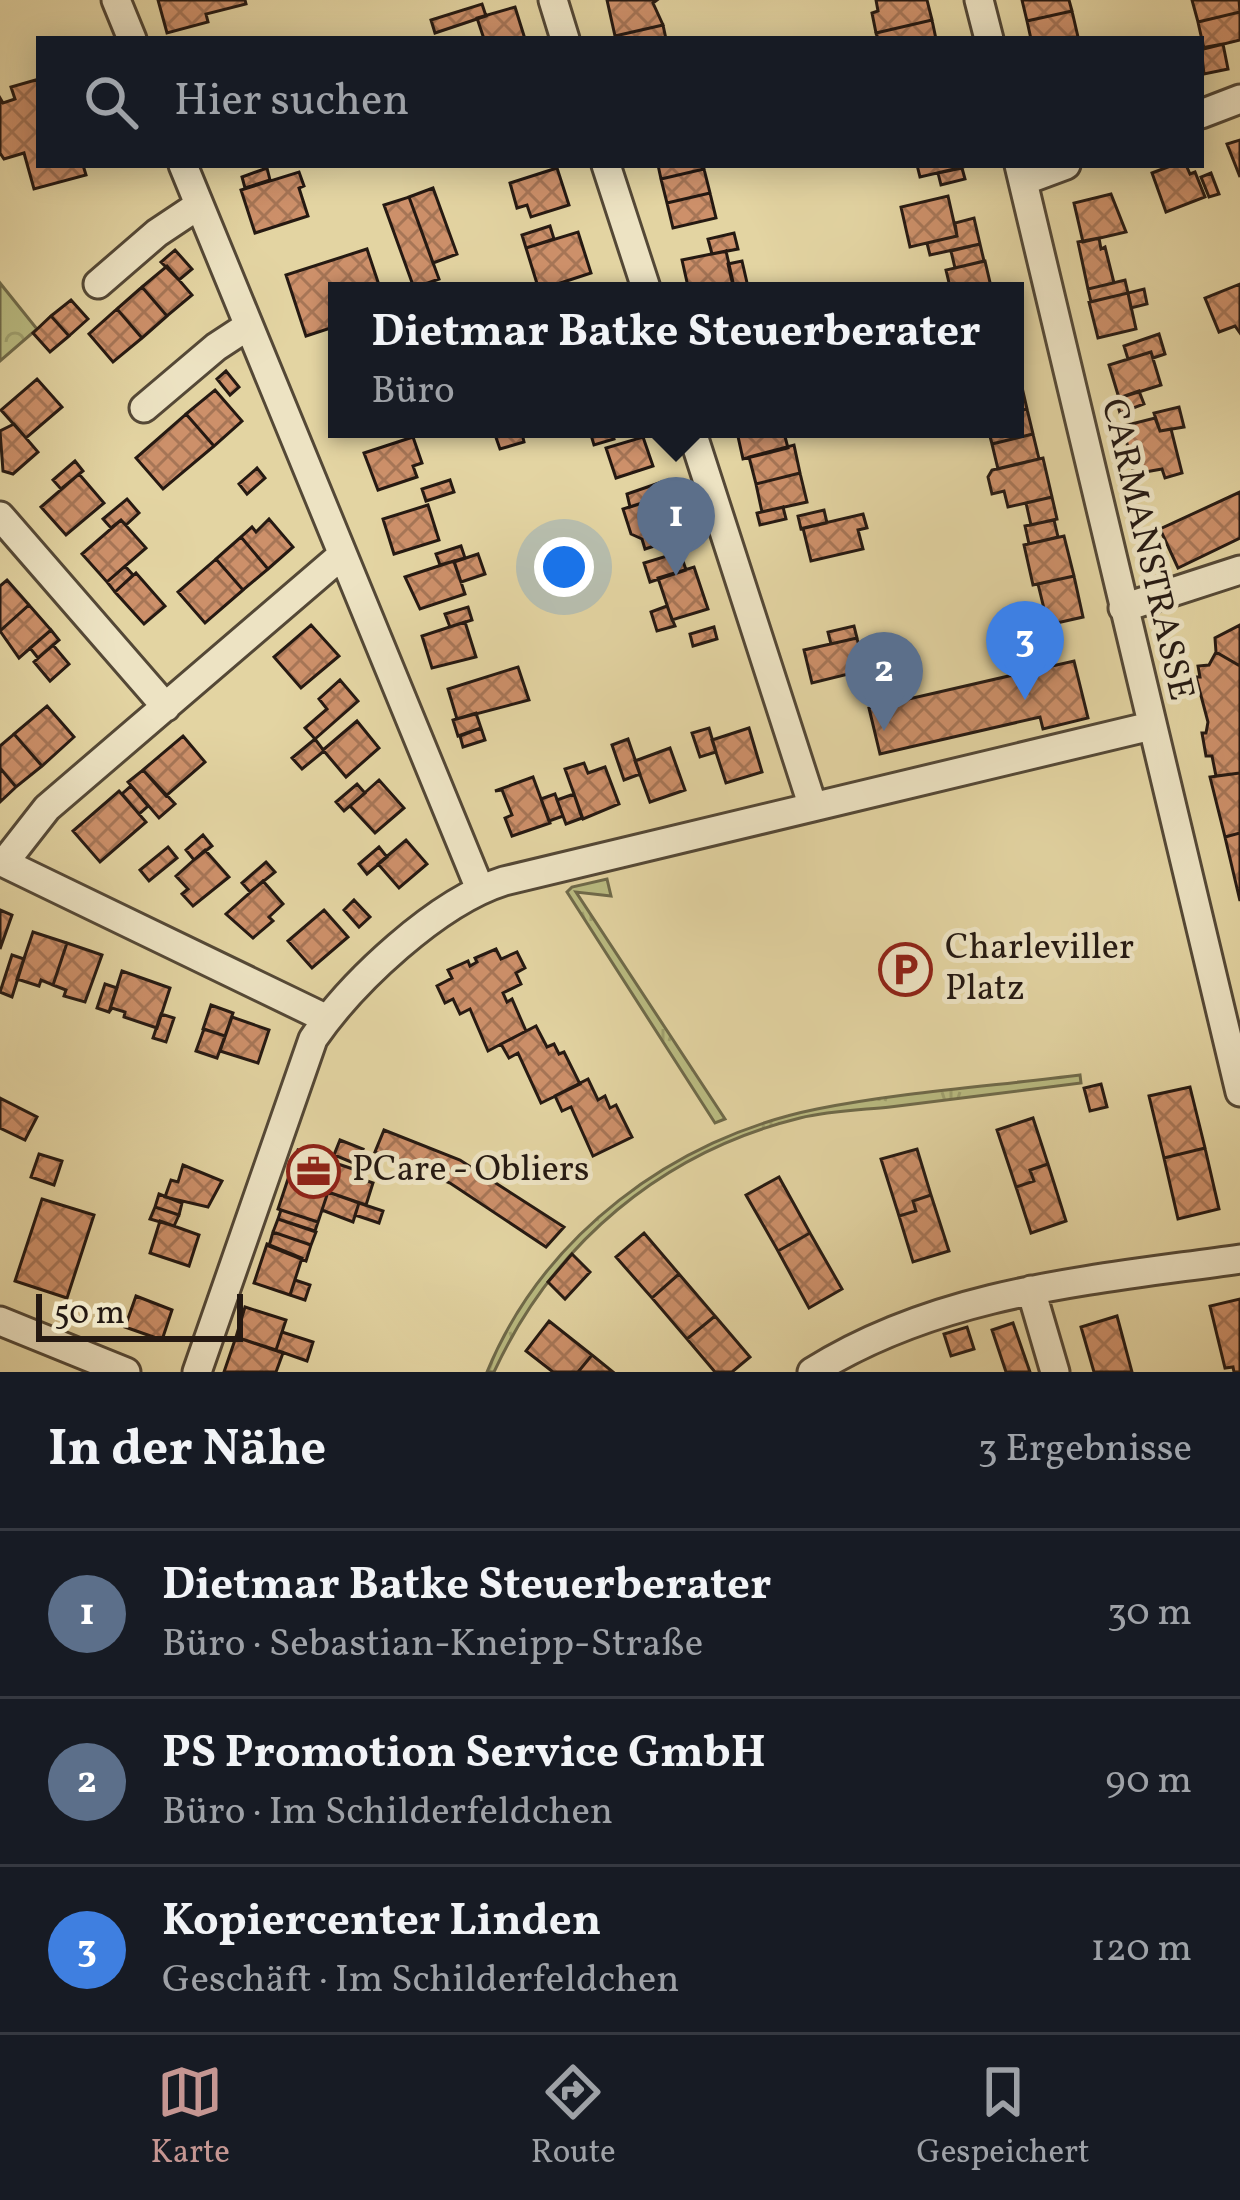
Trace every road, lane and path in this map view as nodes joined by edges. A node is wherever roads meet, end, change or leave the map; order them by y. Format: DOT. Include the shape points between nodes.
graph roads {
  1 [pos="116,0"];
  2 [pos="553,0"];
  3 [pos="980,0"];
  4 [pos="131,36"];
  5 [pos="564,36"];
  6 [pos="988,36"];
  7 [pos="1240,99"];
  8 [pos="1204,113"];
  9 [pos="184,168"];
  10 [pos="607,168"];
  11 [pos="1021,173"];
  12 [pos="199,205"];
  13 [pos="643,282"];
  14 [pos="98,284"];
  15 [pos="248,326"];
  16 [pos="144,409"];
  17 [pos="694,438"];
  18 [pos="0,516"];
  19 [pos="342,555"];
  20 [pos="1240,570"];
  21 [pos="1123,608"];
  22 [pos="166,707"];
  23 [pos="1151,726"];
  24 [pos="813,807"];
  25 [pos="2,862"];
  26 [pos="480,889"];
  27 [pos="327,1018"];
  28 [pos="1240,1091"];
  29 [pos="1240,1259"];
  30 [pos="1031,1289"];
  31 [pos="0,1321"];
  32 [pos="126,1372"];
  33 [pos="197,1372"];
  34 [pos="812,1372"];
  35 [pos="1054,1372"];
  1 -- 4 [label="street"];
  2 -- 5 [label="street"];
  3 -- 6 [label="street"];
  7 -- 8 [label="street"];
  9 -- 12 [label="street"];
  10 -- 13 [label="street"];
  11 -- 21 [label="street, CARMANSTRASSE"];
  12 -- 14 [label="street"];
  12 -- 15 [label="street"];
  15 -- 16 [label="street"];
  15 -- 19 [label="street"];
  17 -- 24 [label="street"];
  18 -- 22 [label="street"];
  19 -- 22 [label="street"];
  19 -- 26 [label="street"];
  20 -- 21 [label="street"];
  21 -- 23 [label="street, CARMANSTRASSE"];
  22 -- 25 [label="street" via="47,808"];
  23 -- 24 [label="street"];
  23 -- 28 [label="street, CARMANSTRASSE"];
  24 -- 26 [label="street"];
  25 -- 27 [label="street"];
  26 -- 27 [label="street" via="403,946"];
  27 -- 33 [label="street" via="294,1087"];
  29 -- 30 [label="street"];
  30 -- 34 [label="street" via="891,1331"];
  30 -- 35 [label="street"];
  31 -- 32 [label="street"];
}
